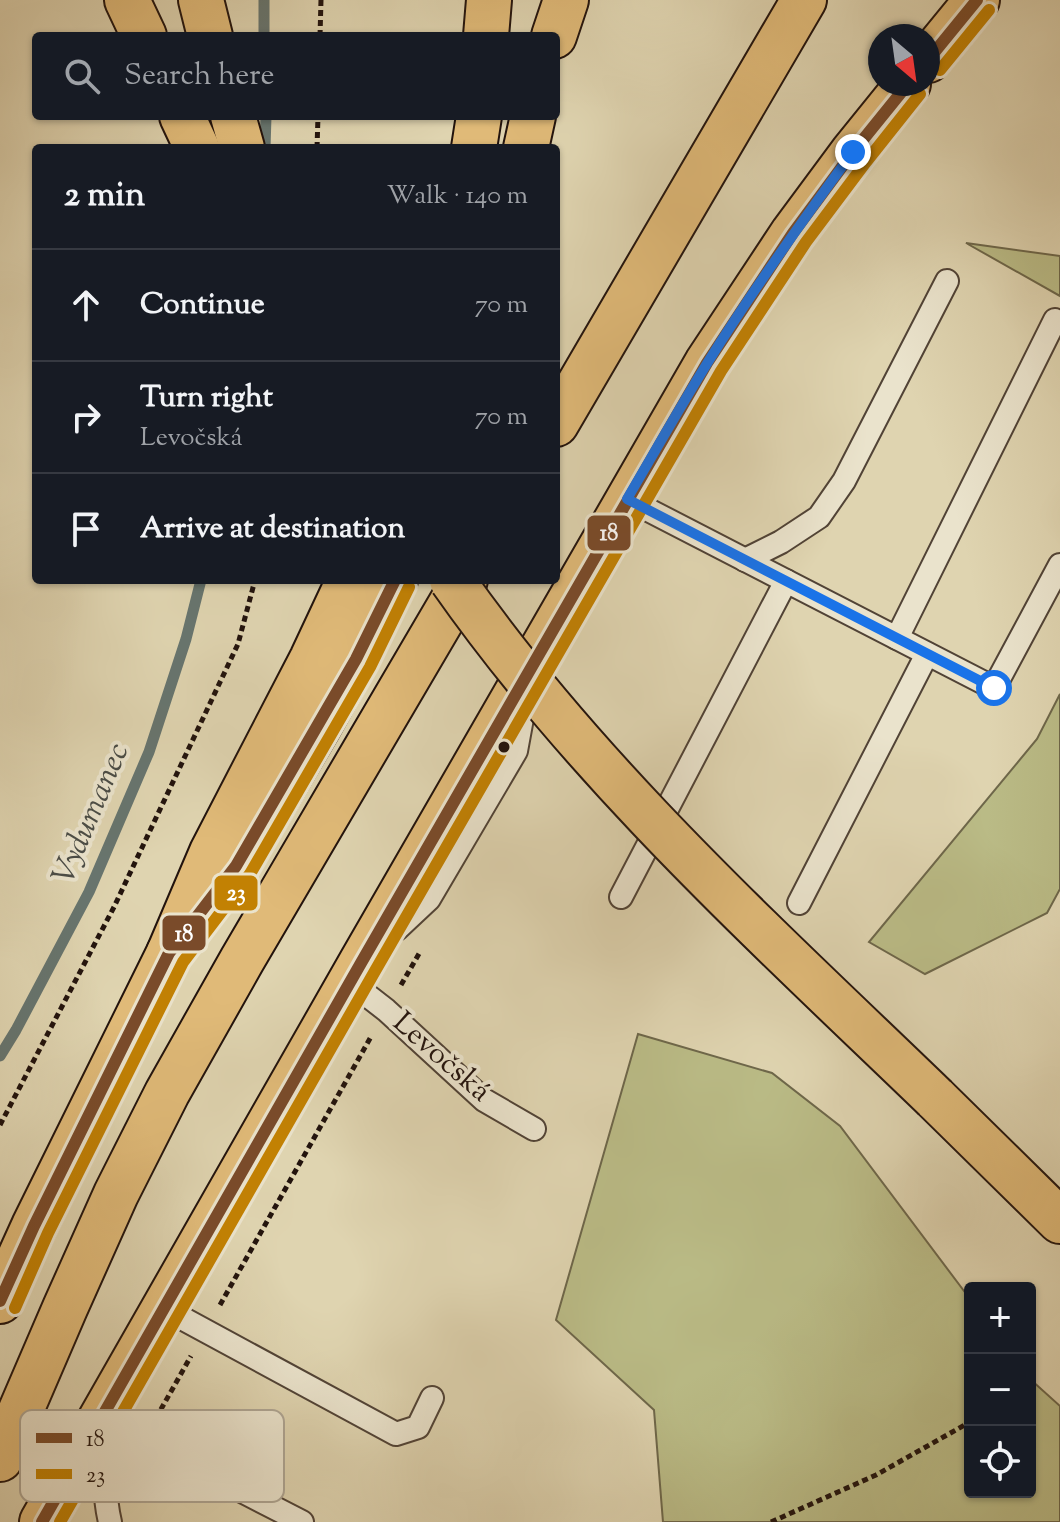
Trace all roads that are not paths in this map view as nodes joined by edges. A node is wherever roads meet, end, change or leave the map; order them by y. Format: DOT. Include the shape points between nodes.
graph roads {
  1 [pos="127,0"];
  2 [pos="201,0"];
  3 [pos="489,0"];
  4 [pos="566,0"];
  5 [pos="804,0"];
  6 [pos="977,0"];
  7 [pos="142,32"];
  8 [pos="209,32"];
  9 [pos="486,32"];
  10 [pos="555,32"];
  11 [pos="940,45"];
  12 [pos="898,96"];
  13 [pos="184,120"];
  14 [pos="234,120"];
  15 [pos="478,120"];
  16 [pos="532,120"];
  17 [pos="195,144"];
  18 [pos="241,144"];
  19 [pos="475,144"];
  20 [pos="527,144"];
  21 [pos="947,281"];
  22 [pos="1055,320"];
  23 [pos="560,417"];
  24 [pos="627,499"];
  25 [pos="745,560"];
  26 [pos="1060,565"];
  27 [pos="786,581"];
  28 [pos="347,584"];
  29 [pos="393,584"];
  30 [pos="455,584"];
  31 [pos="463,584"];
  32 [pos="897,638"];
  33 [pos="927,654"];
  34 [pos="621,897"];
  35 [pos="799,903"];
  36 [pos="169,953"];
  37 [pos="355,972"];
  38 [pos="266,1129"];
  39 [pos="534,1129"];
  40 [pos="1060,1221"];
  41 [pos="0,1301"];
  42 [pos="178,1316"];
  43 [pos="432,1398"];
  44 [pos="21,1410"];
  45 [pos="106,1410"];
  46 [pos="126,1410"];
  47 [pos="20,1413"];
  48 [pos="0,1459"];
  49 [pos="53,1502"];
  50 [pos="106,1502"];
  51 [pos="263,1502"];
  52 [pos="42,1522"];
  53 [pos="110,1522"];
  54 [pos="302,1522"];
  1 -- 7 [label="main road"];
  2 -- 8 [label="main road"];
  3 -- 9 [label="main road"];
  4 -- 10 [label="main road"];
  5 -- 23 [label="main road"];
  6 -- 11 [label="main road"];
  12 -- 24 [label="main road" via="776,257"];
  13 -- 17 [label="main road"];
  14 -- 18 [label="main road"];
  15 -- 19 [label="main road"];
  16 -- 20 [label="main road"];
  21 -- 25 [label="lane" via="844,481 819,517"];
  22 -- 32 [label="lane"];
  24 -- 25 [label="lane"];
  24 -- 37 [label="main road"];
  25 -- 27 [label="lane"];
  26 -- 33 [label="lane" via="994,688"];
  27 -- 32 [label="lane"];
  27 -- 34 [label="lane"];
  28 -- 36 [label="main road" via="212,852"];
  29 -- 36 [label="main road" via="349,672 236,866"];
  30 -- 40 [label="main road, bridge" via="487,630 624,791"];
  31 -- 44 [label="main road" via="167,1093 116,1194"];
  32 -- 33 [label="lane"];
  33 -- 35 [label="lane"];
  36 -- 41 [label="main road"];
  37 -- 38 [label="main road"];
  37 -- 39 [label="lane, Levočská" via="386,1010 484,1100"];
  38 -- 42 [label="lane" via="220,1243"];
  38 -- 45 [label="main road"];
  42 -- 43 [label="lane" via="396,1434 418,1427"];
  42 -- 46 [label="lane"];
  47 -- 48 [label="main road"];
  49 -- 52 [label="main road"];
  50 -- 53 [label="lane"];
  51 -- 54 [label="lane"];
}
